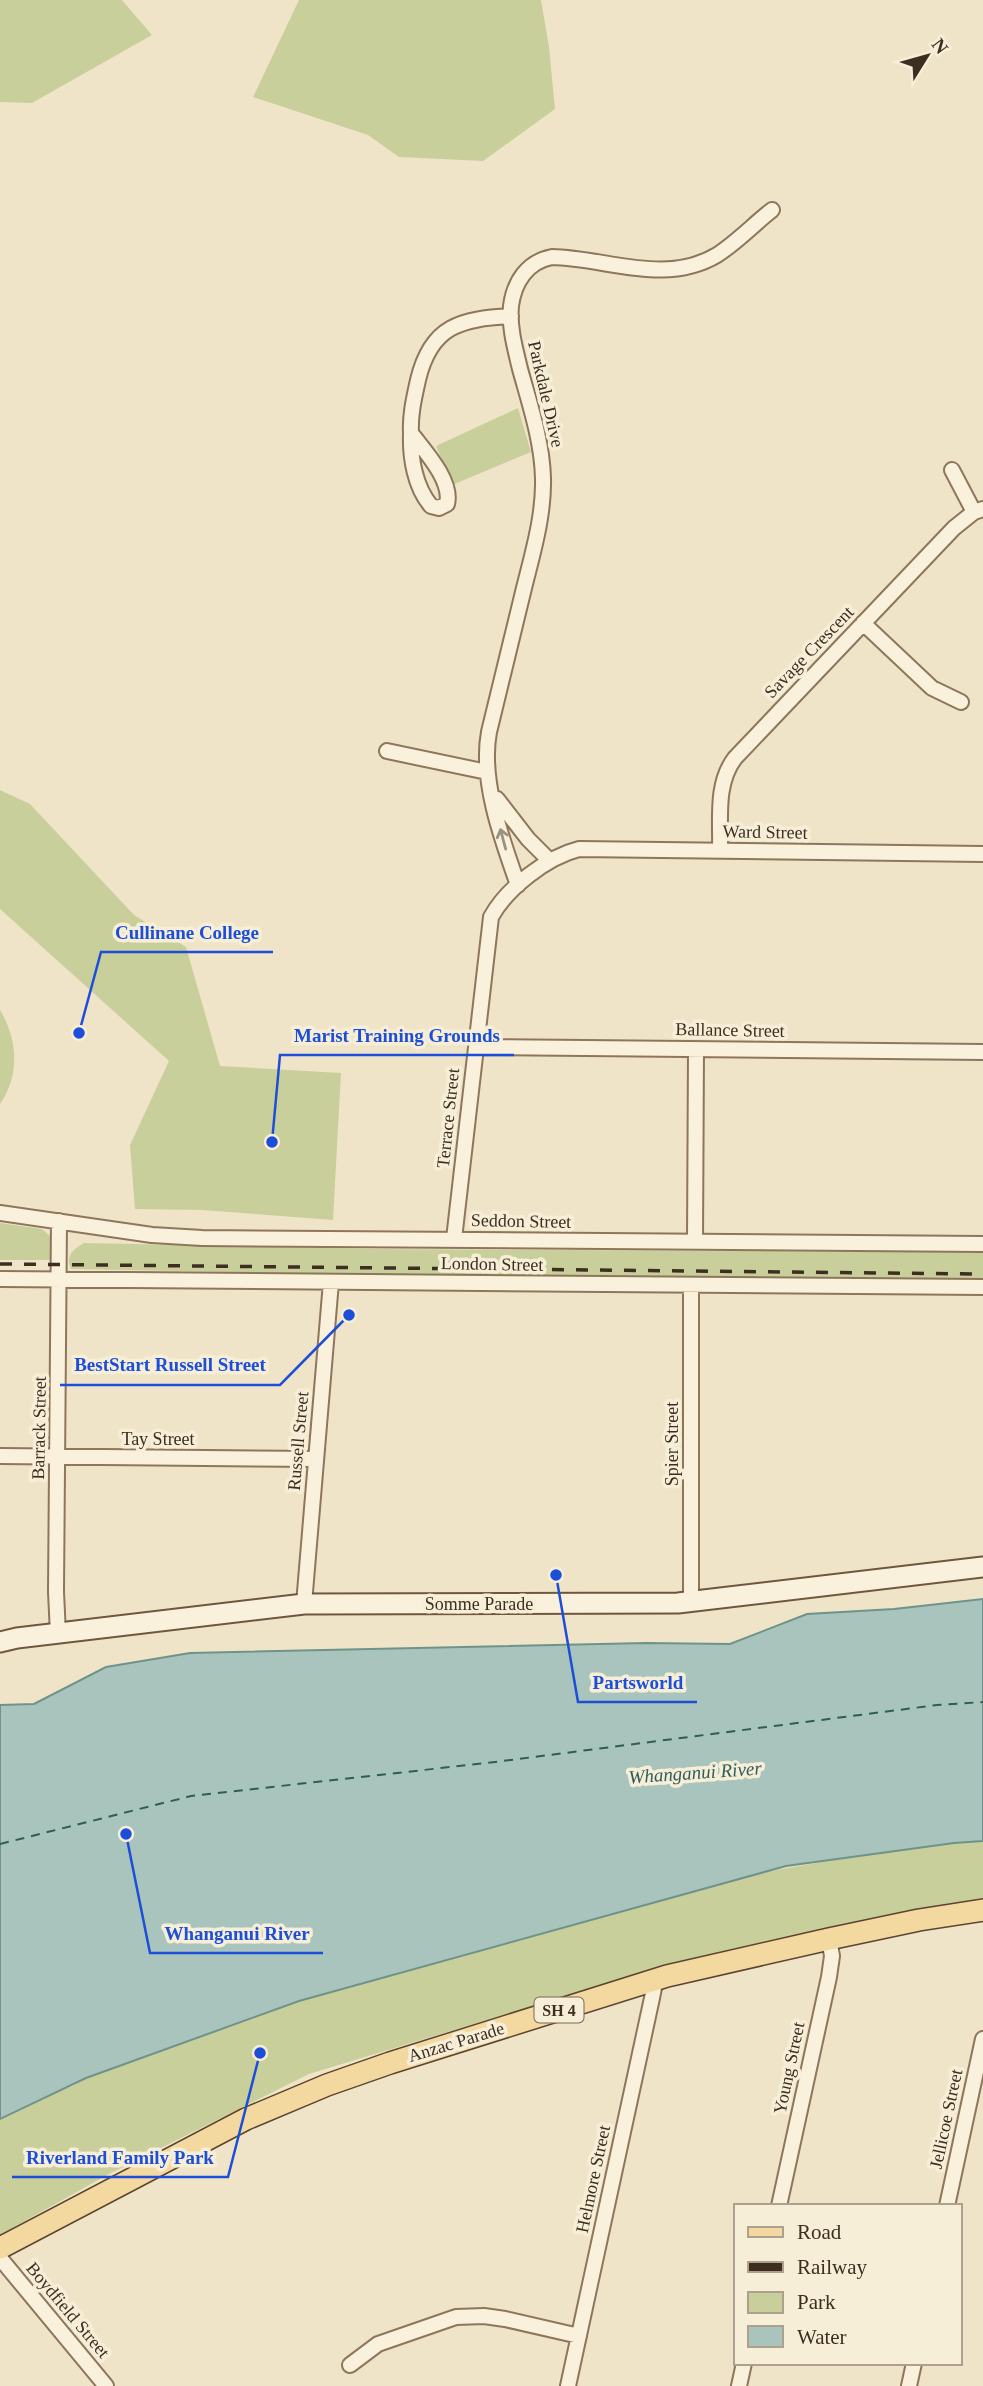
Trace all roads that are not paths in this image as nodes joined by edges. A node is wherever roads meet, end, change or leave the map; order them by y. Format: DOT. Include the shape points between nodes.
graph roads {
  1 [pos="772,210"];
  2 [pos="511,316"];
  3 [pos="411,433"];
  4 [pos="952,470"];
  5 [pos="978,510"];
  6 [pos="863,623"];
  7 [pos="961,702"];
  8 [pos="387,751"];
  9 [pos="487,772"];
  10 [pos="492,792"];
  11 [pos="720,851"];
  12 [pos="983,854"];
  13 [pos="550,861"];
  14 [pos="518,885"];
  15 [pos="476,1047"];
  16 [pos="696,1049"];
  17 [pos="983,1052"];
  18 [pos="0,1213"];
  19 [pos="60,1222"];
  20 [pos="454,1239"];
  21 [pos="695,1242"];
  22 [pos="983,1244"];
  23 [pos="0,1279"];
  24 [pos="59,1280"];
  25 [pos="331,1282"];
  26 [pos="691,1285"];
  27 [pos="983,1287"];
  28 [pos="0,1456"];
  29 [pos="57,1457"];
  30 [pos="316,1459"];
  31 [pos="983,1567"];
  32 [pos="691,1602"];
  33 [pos="304,1604"];
  34 [pos="58,1634"];
  35 [pos="6,1638"];
  36 [pos="983,1910"];
  37 [pos="829,1939"];
  38 [pos="651,1981"];
  39 [pos="983,2039"];
  40 [pos="779,2204"];
  41 [pos="947,2204"];
  42 [pos="0,2248"];
  43 [pos="0,2258"];
  44 [pos="579,2336"];
  45 [pos="350,2365"];
  46 [pos="744,2365"];
  47 [pos="914,2365"];
  48 [pos="106,2386"];
  49 [pos="568,2386"];
  50 [pos="739,2386"];
  51 [pos="909,2386"];
  1 -- 2 [label="street, Parkdale Drive" via="717,254 684,268 653,271 544,258 520,278"];
  2 -- 3 [label="street" via="473,319 439,336 425,356"];
  2 -- 9 [label="street, Parkdale Drive" via="517,358 540,442 542,497 489,732"];
  3 -- 3 [label="street" via="439,472 449,496 443,506 432,506 426,498 412,465"];
  4 -- 5 [label="street"];
  5 -- 6 [label="street, Savage Crescent" via="954,527"];
  6 -- 7 [label="street" via="932,688"];
  6 -- 11 [label="street, Savage Crescent" via="727,768 721,790"];
  8 -- 9 [label="street"];
  9 -- 10 [label="street, Parkdale Drive"];
  10 -- 13 [label="street, Parkdale Drive"];
  14 -- 10 [label="street, Parkdale Drive, one-way"];
  11 -- 12 [label="street, Ward Street"];
  11 -- 13 [label="street, Ward Street" via="579,849"];
  13 -- 14 [label="street, Terrace Street"];
  14 -- 15 [label="street, Terrace Street" via="491,917"];
  15 -- 16 [label="street, Ballance Street"];
  15 -- 20 [label="street, Terrace Street"];
  16 -- 17 [label="street, Ballance Street"];
  16 -- 21 [label="street"];
  18 -- 19 [label="street, Seddon Street"];
  19 -- 20 [label="street, Seddon Street" via="202,1238"];
  19 -- 24 [label="street, Barrack Street"];
  20 -- 21 [label="street, Seddon Street"];
  21 -- 22 [label="street, Seddon Street"];
  23 -- 24 [label="street, London Street"];
  24 -- 25 [label="street, London Street"];
  24 -- 29 [label="street, Barrack Street"];
  25 -- 26 [label="street, London Street"];
  25 -- 30 [label="street, Russell Street"];
  26 -- 27 [label="street, London Street"];
  26 -- 32 [label="street, Spier Street"];
  28 -- 29 [label="street, Tay Street"];
  29 -- 30 [label="street, Tay Street"];
  29 -- 34 [label="street, Barrack Street"];
  30 -- 33 [label="street, Russell Street"];
  31 -- 32 [label="main road, Somme Parade"];
  32 -- 33 [label="main road, Somme Parade"];
  33 -- 34 [label="main road, Somme Parade"];
  34 -- 35 [label="main road, Somme Parade"];
  36 -- 37 [label="main road, Anzac Parade / SH 4"];
  37 -- 38 [label="main road, Anzac Parade / SH 4"];
  37 -- 40 [label="street, Young Street" via="829,1977"];
  38 -- 42 [label="main road, Anzac Parade / SH 4" via="318,2089 246,2119"];
  38 -- 44 [label="street, Helmore Street" via="652,1998"];
  39 -- 41 [label="street, Jellicoe Street"];
  43 -- 48 [label="street, Boydfield Street"];
  44 -- 45 [label="street" via="505,2319 456,2317 378,2344"];
  44 -- 49 [label="street, Helmore Street"];
  46 -- 50 [label="street"];
  47 -- 51 [label="street"];
}
